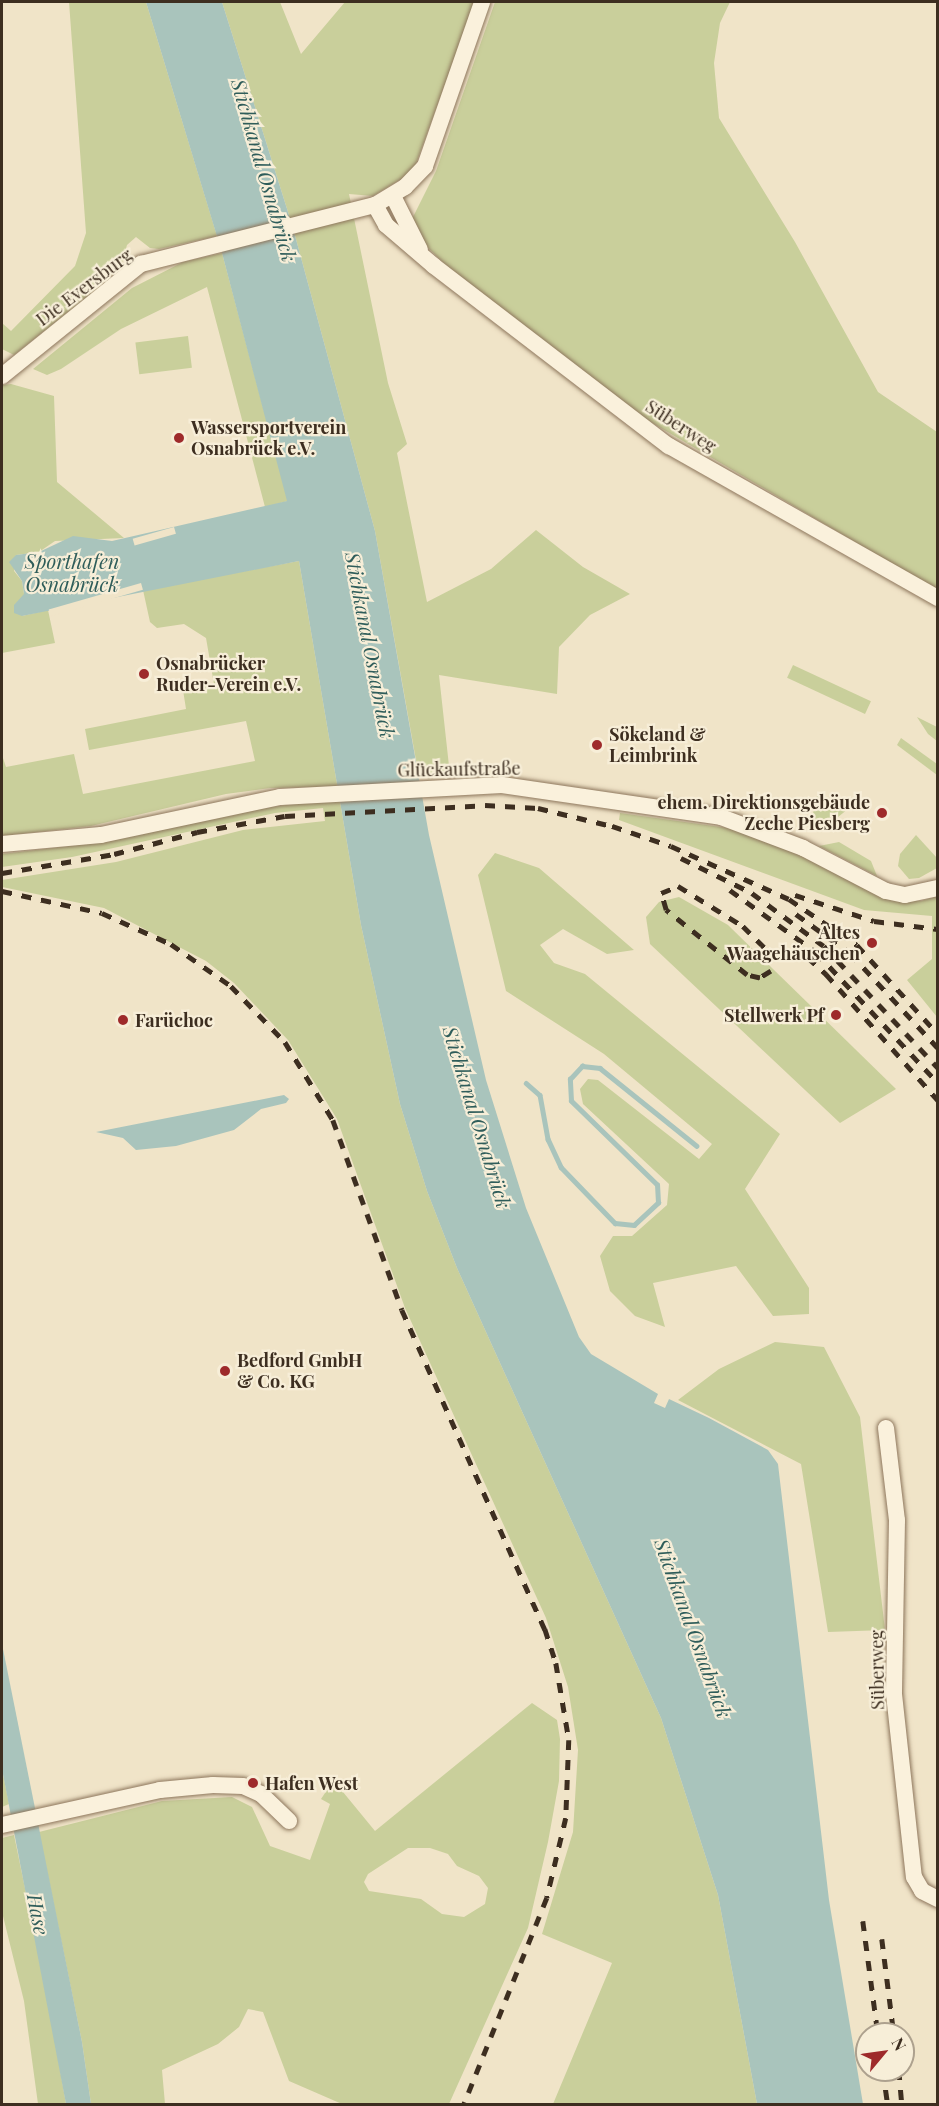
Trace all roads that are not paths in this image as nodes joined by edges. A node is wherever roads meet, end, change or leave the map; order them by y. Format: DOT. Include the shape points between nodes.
graph roads {
  1 [pos="482,2"];
  2 [pos="393,196"];
  3 [pos="375,205"];
  4 [pos="423,256"];
  5 [pos="2,376"];
  6 [pos="938,598"];
  7 [pos="2,844"];
  8 [pos="938,888"];
  9 [pos="886,1428"];
  10 [pos="289,1821"];
  11 [pos="2,1825"];
  12 [pos="938,1899"];
  1 -- 2 [label="street" via="424,166 415,179"];
  2 -- 3 [label="street"];
  2 -- 4 [label="street, Süberweg"];
  3 -- 4 [label="street, Süberweg" via="386,225"];
  3 -- 5 [label="street, Die Eversburg" via="141,264"];
  4 -- 6 [label="street, Süberweg" via="669,446"];
  7 -- 8 [label="street, Glückaufstraße" via="101,834 228,805 311,794 453,786 538,789 721,818 803,848 886,891 905,895"];
  9 -- 12 [label="street, Süberweg" via="897,1520 894,1694 914,1877 922,1891"];
  10 -- 11 [label="street" via="261,1794 243,1786 160,1790"];
}
